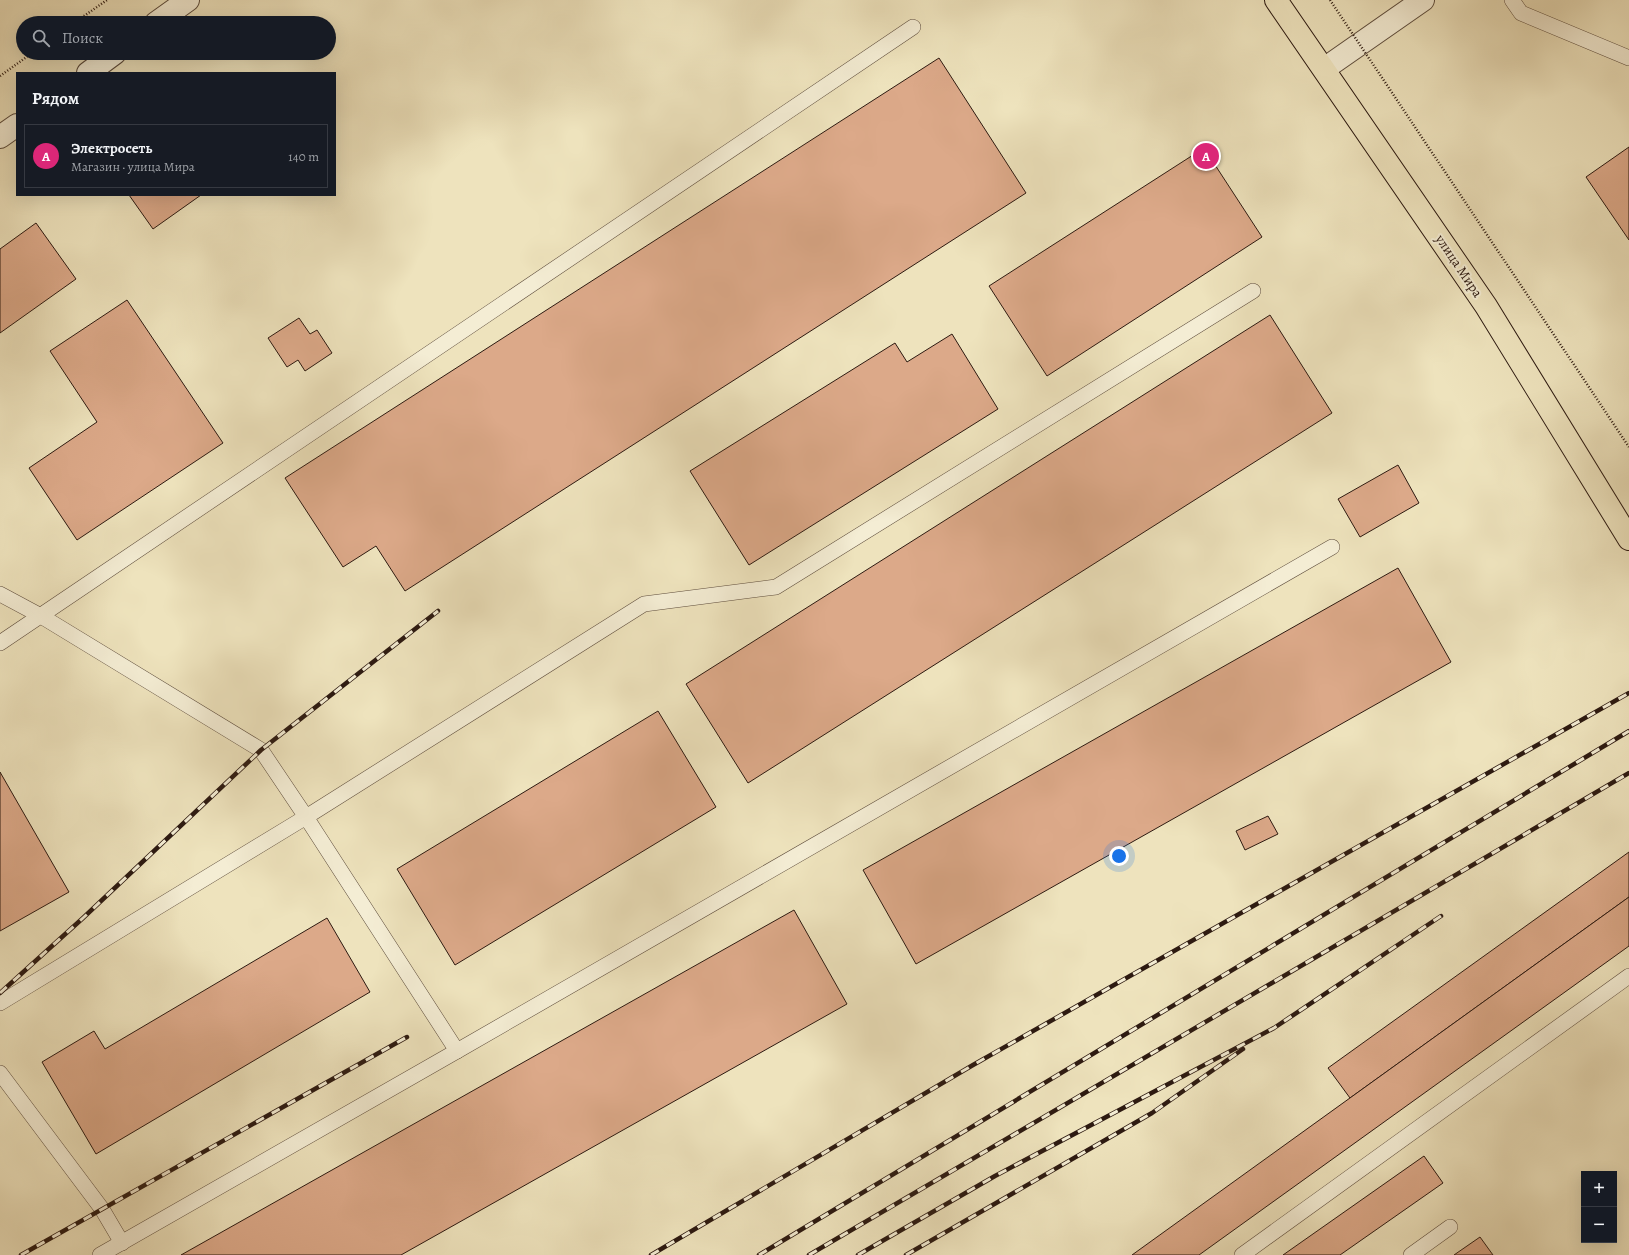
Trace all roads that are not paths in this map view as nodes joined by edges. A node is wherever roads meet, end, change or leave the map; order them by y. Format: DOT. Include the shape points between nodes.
graph roads {
  1 [pos="188,0"];
  2 [pos="1276,0"];
  3 [pos="1424,0"];
  4 [pos="1512,0"];
  5 [pos="166,16"];
  6 [pos="912,27"];
  7 [pos="1629,58"];
  8 [pos="106,60"];
  9 [pos="1324,69"];
  10 [pos="89,72"];
  11 [pos="16,126"];
  12 [pos="0,137"];
  13 [pos="1253,291"];
  14 [pos="1627,536"];
  15 [pos="1332,547"];
  16 [pos="0,594"];
  17 [pos="40,616"];
  18 [pos="0,643"];
  19 [pos="306,817"];
  20 [pos="1629,976"];
  21 [pos="0,1003"];
  22 [pos="457,1051"];
  23 [pos="0,1073"];
  24 [pos="1450,1227"];
  25 [pos="122,1243"];
  26 [pos="100,1255"];
  27 [pos="1242,1255"];
  28 [pos="1411,1255"];
  1 -- 5 [label="street"];
  2 -- 9 [label="main road, улица Мира"];
  3 -- 9 [label="street"];
  4 -- 7 [label="lane" via="1522,13"];
  6 -- 17 [label="lane"];
  8 -- 10 [label="street"];
  9 -- 14 [label="main road, улица Мира" via="1486,306"];
  11 -- 12 [label="street"];
  13 -- 19 [label="lane" via="776,587 644,604"];
  15 -- 22 [label="lane"];
  16 -- 17 [label="lane"];
  17 -- 18 [label="lane"];
  17 -- 19 [label="lane" via="261,750"];
  19 -- 21 [label="lane"];
  19 -- 22 [label="lane"];
  20 -- 27 [label="lane"];
  22 -- 25 [label="lane"];
  23 -- 25 [label="lane" via="102,1209"];
  24 -- 28 [label="lane"];
  25 -- 26 [label="lane"];
}
